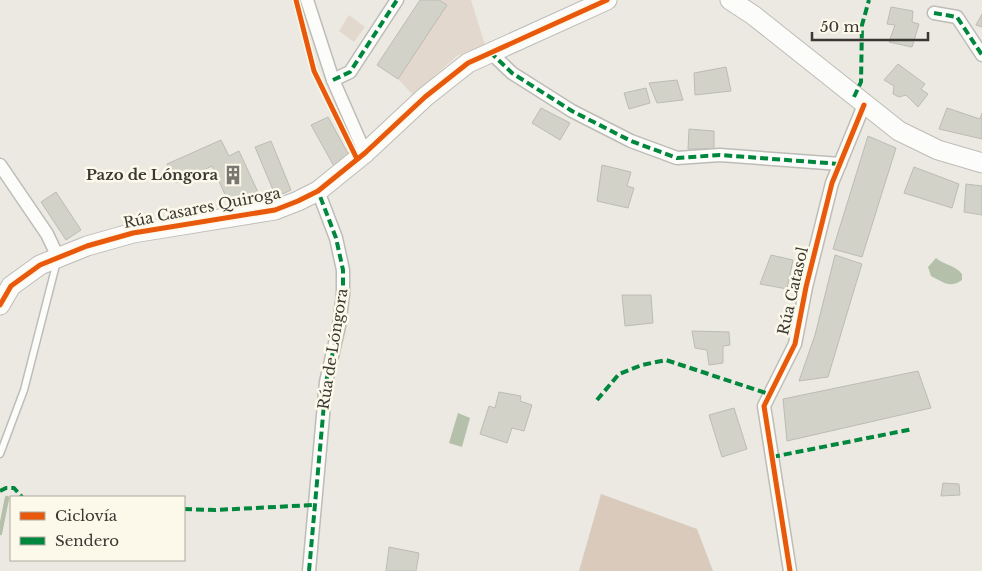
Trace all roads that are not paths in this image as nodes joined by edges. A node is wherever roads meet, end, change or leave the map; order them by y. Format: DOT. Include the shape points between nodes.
graph roads {
  1 [pos="307,0"];
  2 [pos="397,0"];
  3 [pos="607,0"];
  4 [pos="730,0"];
  5 [pos="934,13"];
  6 [pos="490,52"];
  7 [pos="982,55"];
  8 [pos="332,80"];
  9 [pos="864,105"];
  10 [pos="365,153"];
  11 [pos="982,163"];
  12 [pos="840,164"];
  13 [pos="0,165"];
  14 [pos="318,191"];
  15 [pos="58,257"];
  16 [pos="0,305"];
  17 [pos="0,454"];
  18 [pos="309,571"];
  19 [pos="790,571"];
  1 -- 8 [label="street"];
  2 -- 8 [label="street" via="350,72"];
  3 -- 6 [label="street, Rúa Casares Quiroga"];
  4 -- 9 [label="street" via="766,25"];
  5 -- 7 [label="street" via="957,17"];
  6 -- 10 [label="street, Rúa Casares Quiroga" via="468,63 425,97"];
  6 -- 12 [label="street" via="512,73 572,111 631,141 677,158 720,155"];
  8 -- 10 [label="street"];
  9 -- 11 [label="street" via="914,139"];
  9 -- 12 [label="street, Rúa Catasol"];
  10 -- 14 [label="street, Rúa Casares Quiroga"];
  12 -- 19 [label="street, Rúa Catasol" via="832,183 794,344 764,406"];
  13 -- 15 [label="street" via="47,234"];
  14 -- 15 [label="street, Rúa Casares Quiroga" via="275,210 132,232"];
  14 -- 18 [label="street, Rúa de Lóngora" via="336,238 343,270 343,294 326,382"];
  15 -- 16 [label="street, Rúa Casares Quiroga" via="40,265 11,286"];
  15 -- 17 [label="lane" via="24,390"];
}
